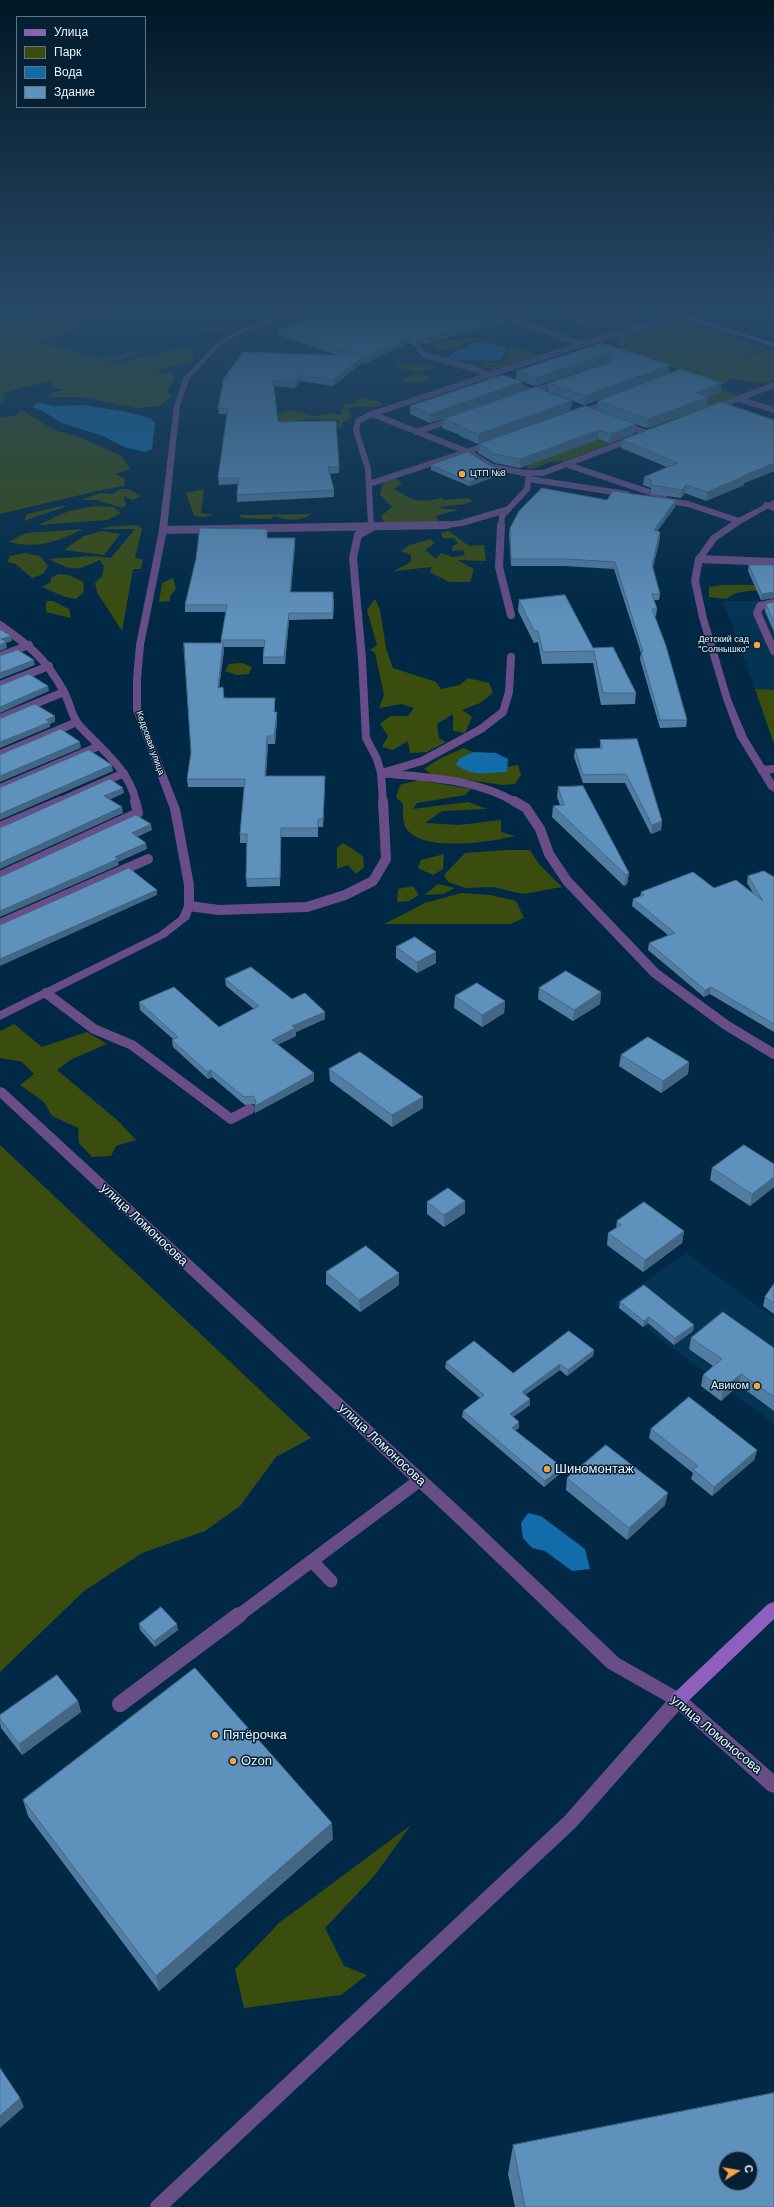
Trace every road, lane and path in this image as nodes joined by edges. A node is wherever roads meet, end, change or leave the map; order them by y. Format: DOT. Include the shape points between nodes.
graph roads {
  1 [pos="176,414"];
  2 [pos="372,414"];
  3 [pos="577,414"];
  4 [pos="593,414"];
  5 [pos="571,416"];
  6 [pos="599,416"];
  7 [pos="460,417"];
  8 [pos="613,421"];
  9 [pos="654,431"];
  10 [pos="416,432"];
  11 [pos="647,433"];
  12 [pos="497,442"];
  13 [pos="468,452"];
  14 [pos="565,464"];
  15 [pos="529,476"];
  16 [pos="369,484"];
  17 [pos="688,504"];
  18 [pos="771,505"];
  19 [pos="509,508"];
  20 [pos="739,521"];
  21 [pos="371,528"];
  22 [pos="164,530"];
  23 [pos="699,559"];
  24 [pos="774,562"];
  25 [pos="774,603"];
  26 [pos="511,615"];
  27 [pos="0,625"];
  28 [pos="29,645"];
  29 [pos="774,651"];
  30 [pos="0,656"];
  31 [pos="511,657"];
  32 [pos="49,666"];
  33 [pos="0,685"];
  34 [pos="64,692"];
  35 [pos="0,718"];
  36 [pos="77,722"];
  37 [pos="99,746"];
  38 [pos="0,754"];
  39 [pos="774,769"];
  40 [pos="762,770"];
  41 [pos="124,773"];
  42 [pos="381,773"];
  43 [pos="0,788"];
  44 [pos="774,789"];
  45 [pos="0,826"];
  46 [pos="148,859"];
  47 [pos="0,876"];
  48 [pos="189,906"];
  49 [pos="0,924"];
  50 [pos="46,993"];
  51 [pos="0,1016"];
  52 [pos="774,1054"];
  53 [pos="0,1091"];
  54 [pos="250,1109"];
  55 [pos="420,1480"];
  56 [pos="312,1561"];
  57 [pos="331,1581"];
  58 [pos="774,1609"];
  59 [pos="678,1700"];
  60 [pos="120,1704"];
  61 [pos="774,1785"];
  62 [pos="158,2207"];
  1 -- 22 [label="street, Кедровая улица"];
  2 -- 10 [label="lane"];
  2 -- 16 [label="lane" via="358,421 356,430 368,469"];
  3 -- 5 [label="lane"];
  4 -- 6 [label="lane"];
  7 -- 10 [label="lane"];
  8 -- 11 [label="lane"];
  9 -- 11 [label="lane"];
  10 -- 13 [label="lane"];
  11 -- 14 [label="lane"];
  12 -- 13 [label="lane"];
  13 -- 15 [label="lane" via="476,460"];
  13 -- 16 [label="lane"];
  14 -- 15 [label="lane"];
  14 -- 17 [label="lane"];
  15 -- 17 [label="lane"];
  15 -- 19 [label="lane" via="527,489"];
  16 -- 21 [label="lane"];
  17 -- 20 [label="lane"];
  18 -- 20 [label="street"];
  19 -- 21 [label="lane" via="462,523"];
  19 -- 26 [label="lane" via="502,516 499,567"];
  20 -- 23 [label="street" via="714,538"];
  21 -- 22 [label="lane"];
  21 -- 42 [label="lane" via="358,535 353,558 366,738 377,758"];
  22 -- 48 [label="street, Кедровая улица" via="140,645 137,710 175,809 188,878"];
  23 -- 24 [label="lane"];
  23 -- 40 [label="street" via="695,582 727,699 742,737"];
  25 -- 29 [label="lane" via="760,606 757,613"];
  27 -- 28 [label="lane"];
  28 -- 30 [label="lane"];
  28 -- 32 [label="lane"];
  31 -- 42 [label="lane" via="509,692 503,712 481,729 422,761"];
  32 -- 33 [label="lane"];
  32 -- 34 [label="lane"];
  34 -- 35 [label="lane"];
  34 -- 36 [label="lane"];
  36 -- 37 [label="lane"];
  36 -- 38 [label="lane"];
  37 -- 41 [label="lane"];
  37 -- 43 [label="lane"];
  39 -- 40 [label="lane"];
  40 -- 44 [label="street"];
  41 -- 45 [label="lane"];
  41 -- 47 [label="lane" via="134,794 138,813"];
  42 -- 48 [label="lane" via="386,859 373,881 345,895 306,907 219,910"];
  42 -- 52 [label="lane" via="464,782 502,793 526,808 540,829 548,854 567,881 655,973 726,1025"];
  46 -- 49 [label="lane"];
  48 -- 50 [label="street" via="184,919 162,935"];
  50 -- 51 [label="street"];
  50 -- 54 [label="lane" via="94,1029 132,1045 231,1119"];
  53 -- 55 [label="street, улица Ломоносова"];
  55 -- 56 [label="lane"];
  55 -- 59 [label="street, улица Ломоносова" via="613,1663"];
  56 -- 57 [label="lane"];
  56 -- 60 [label="lane"];
  58 -- 59 [label="main road"];
  59 -- 61 [label="street, улица Ломоносова"];
  59 -- 62 [label="lane" via="570,1822"];
}
